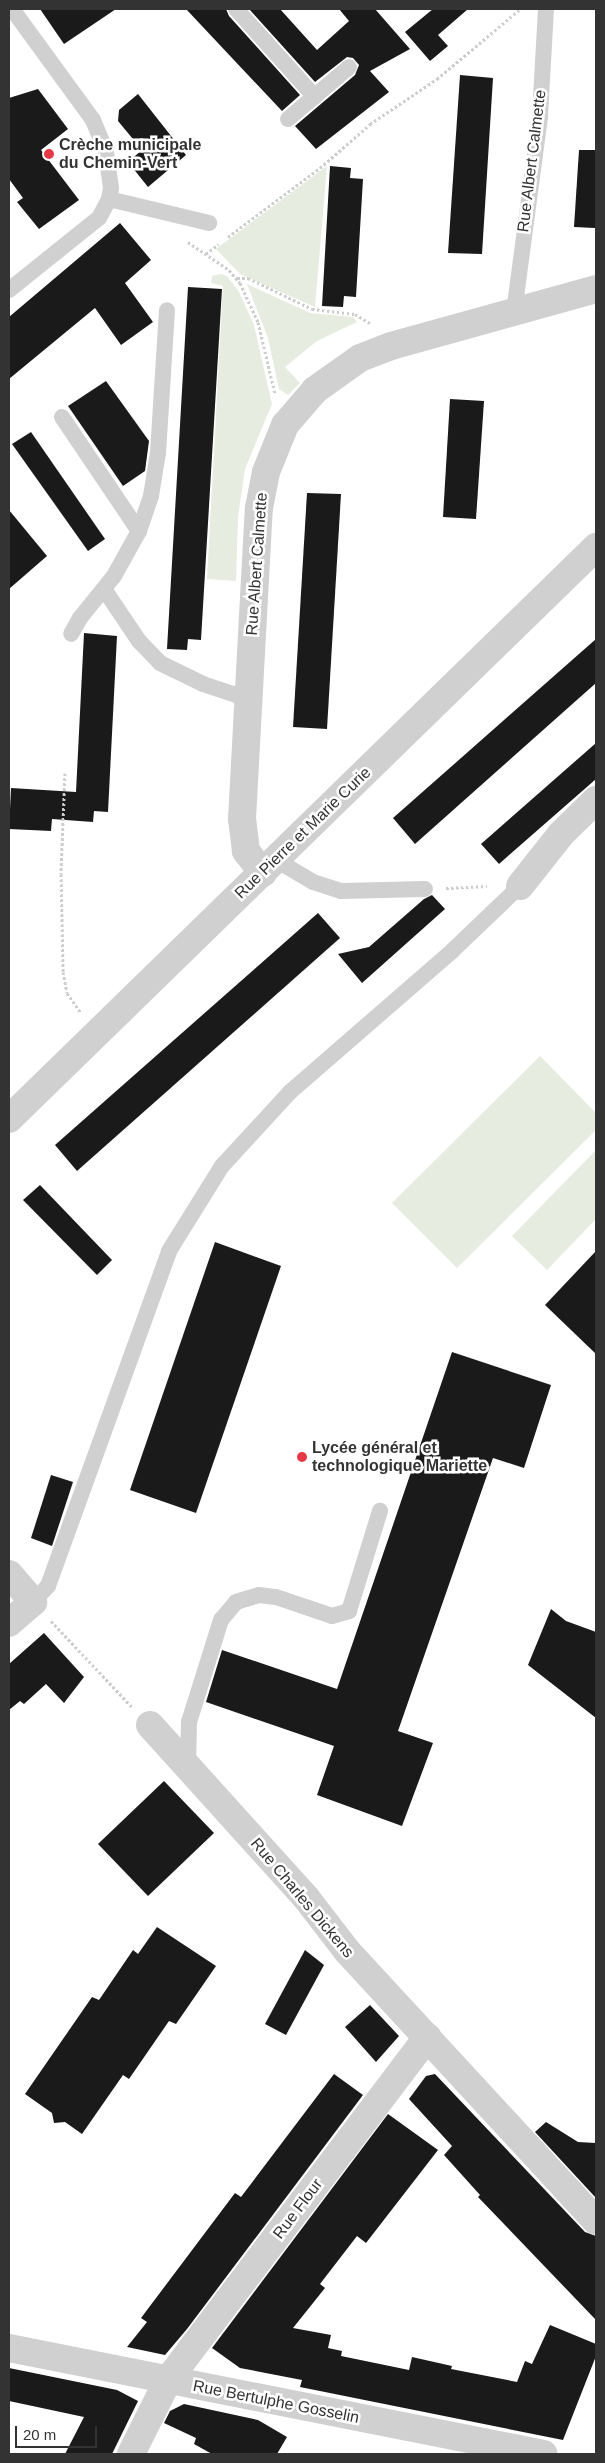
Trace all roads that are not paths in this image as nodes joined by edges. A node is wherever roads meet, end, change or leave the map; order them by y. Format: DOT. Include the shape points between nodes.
graph roads {
  1 [pos="12,9"];
  2 [pos="236,9"];
  3 [pos="546,9"];
  4 [pos="349,67"];
  5 [pos="315,97"];
  6 [pos="288,119"];
  7 [pos="109,199"];
  8 [pos="209,223"];
  9 [pos="596,289"];
  10 [pos="9,290"];
  11 [pos="167,310"];
  12 [pos="514,312"];
  13 [pos="62,416"];
  14 [pos="139,531"];
  15 [pos="596,547"];
  16 [pos="104,590"];
  17 [pos="71,634"];
  18 [pos="248,700"];
  19 [pos="596,800"];
  20 [pos="269,866"];
  21 [pos="520,886"];
  22 [pos="425,888"];
  23 [pos="9,1119"];
  24 [pos="380,1511"];
  25 [pos="9,1574"];
  26 [pos="33,1602"];
  27 [pos="9,1623"];
  28 [pos="150,1725"];
  29 [pos="188,1768"];
  30 [pos="427,2037"];
  31 [pos="596,2221"];
  32 [pos="9,2348"];
  33 [pos="168,2380"];
  34 [pos="131,2454"];
  35 [pos="544,2454"];
  1 -- 7 [label="lane" via="101,134 109,164"];
  2 -- 5 [label="lane"];
  3 -- 12 [label="lane, Rue Albert Calmette" via="540,116"];
  4 -- 5 [label="lane"];
  5 -- 6 [label="lane"];
  7 -- 8 [label="lane"];
  7 -- 10 [label="lane" via="99,218"];
  9 -- 12 [label="street, Rue Albert Calmette"];
  11 -- 14 [label="lane" via="158,460 151,496"];
  12 -- 18 [label="street, Rue Albert Calmette" via="387,347 360,358 304,400 285,425 266,472 259,508"];
  13 -- 14 [label="lane"];
  14 -- 16 [label="lane"];
  15 -- 20 [label="street, Rue Pierre et Marie Curie"];
  16 -- 17 [label="lane"];
  16 -- 18 [label="lane" via="139,641 160,662 203,684"];
  18 -- 20 [label="street, Rue Albert Calmette" via="242,833 246,851"];
  19 -- 21 [label="street" via="566,828"];
  20 -- 22 [label="lane" via="341,892"];
  20 -- 23 [label="street, Rue Pierre et Marie Curie"];
  21 -- 26 [label="lane" via="452,951 290,1092 222,1166 169,1251 48,1586"];
  24 -- 29 [label="lane" via="349,1611 332,1616 276,1597 259,1595 236,1602 222,1620 189,1722"];
  25 -- 26 [label="street"];
  26 -- 27 [label="street"];
  28 -- 29 [label="street, Rue Charles Dickens"];
  29 -- 30 [label="street, Rue Charles Dickens" via="307,1899 347,1951"];
  30 -- 31 [label="street, Rue Charles Dickens"];
  30 -- 33 [label="street, Rue Flour"];
  32 -- 33 [label="street, Rue Bertulphe Gosselin"];
  33 -- 34 [label="street, Rue Flour"];
  33 -- 35 [label="street, Rue Bertulphe Gosselin"];
}
